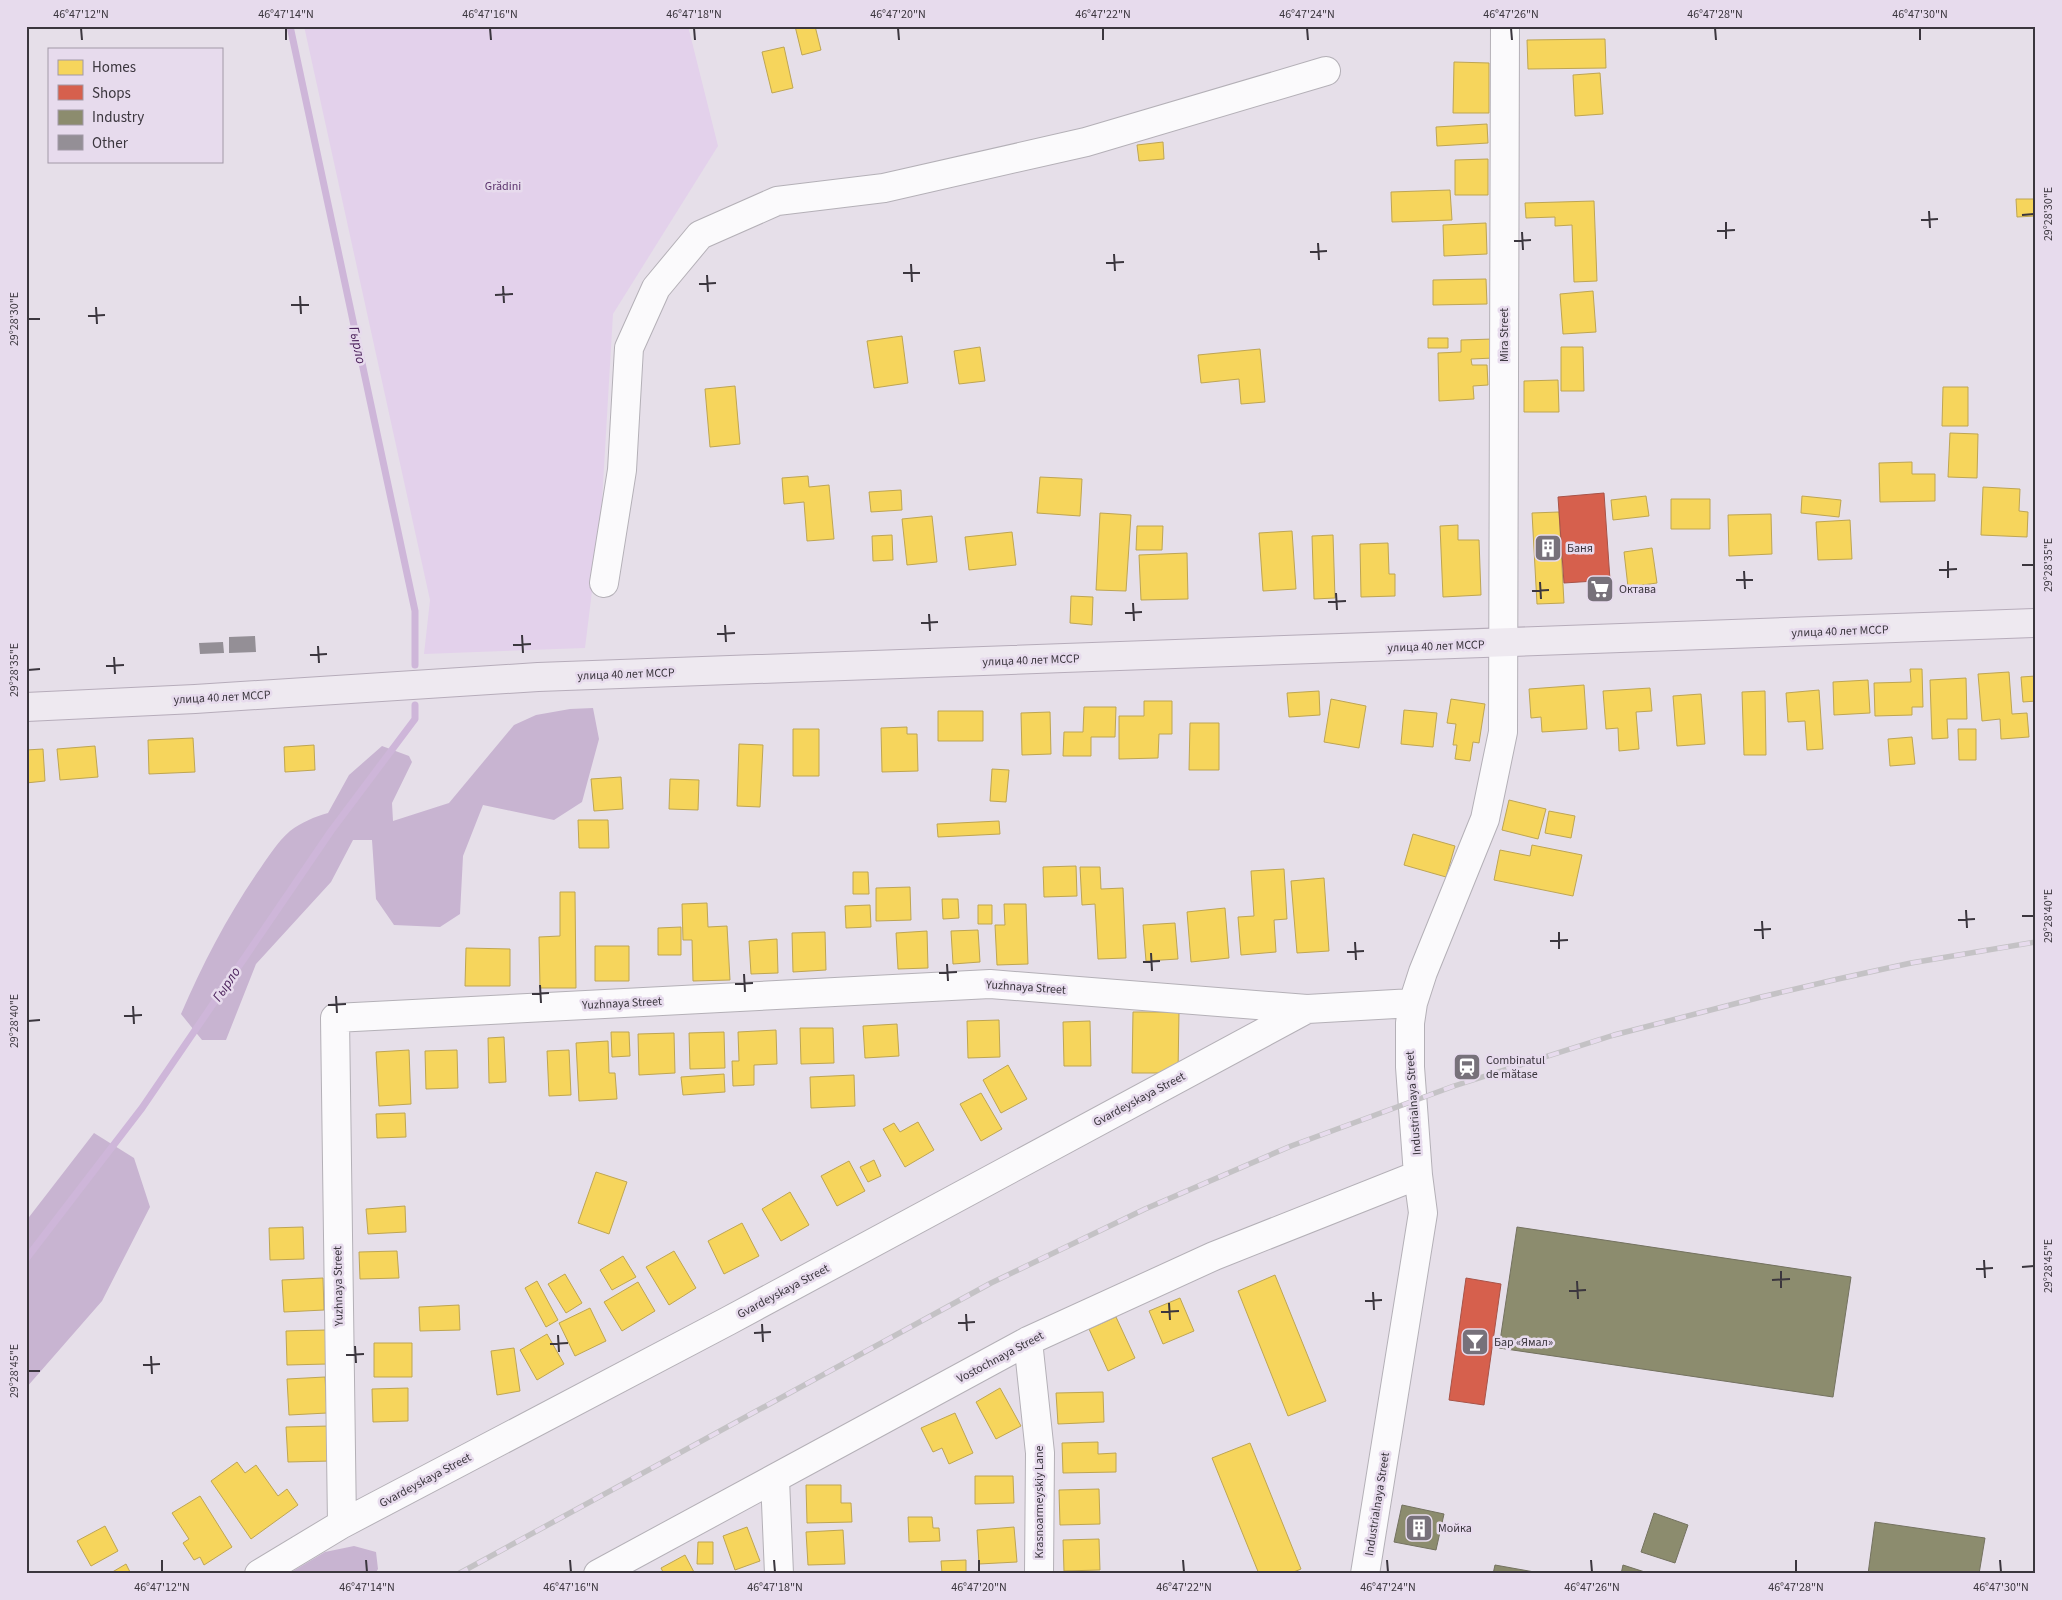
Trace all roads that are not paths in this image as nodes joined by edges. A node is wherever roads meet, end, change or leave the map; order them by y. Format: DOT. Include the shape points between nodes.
graph roads {
  1 [pos="1505,26"];
  2 [pos="1326,72"];
  3 [pos="604,583"];
  4 [pos="2036,623"];
  5 [pos="1504,644"];
  6 [pos="26,707"];
  7 [pos="1413,1003"];
  8 [pos="1307,1008"];
  9 [pos="1418,1175"];
  10 [pos="1028,1341"];
  11 [pos="775,1479"];
  12 [pos="342,1524"];
  13 [pos="259,1574"];
  14 [pos="598,1574"];
  15 [pos="779,1574"];
  16 [pos="1039,1574"];
  17 [pos="1365,1574"];
  1 -- 5 [label="street, Mira Street"];
  2 -- 3 [label="street" via="1086,142 884,188 777,201 700,235 656,288 629,348 622,470"];
  4 -- 5 [label="main road, улица 40 лет МССР"];
  5 -- 6 [label="main road, улица 40 лет МССР" via="538,677"];
  5 -- 7 [label="street, Industrialnaya Street" via="1503,732 1485,819 1422,972"];
  7 -- 8 [label="street, Yuzhnaya Street"];
  7 -- 9 [label="street, Industrialnaya Street" via="1409,1043"];
  8 -- 12 [label="street, Gvardeyskaya Street" via="728,1321"];
  8 -- 12 [label="street, Yuzhnaya Street" via="990,984 334,1018"];
  9 -- 10 [label="street, Vostochnaya Street" via="1214,1256"];
  9 -- 17 [label="street, Industrialnaya Street" via="1423,1212"];
  10 -- 11 [label="street, Vostochnaya Street"];
  10 -- 16 [label="street, Krasnoarmeyskiy Lane" via="1040,1452"];
  11 -- 14 [label="street, Vostochnaya Street"];
  11 -- 15 [label="street"];
  12 -- 13 [label="street, Gvardeyskaya Street"];
}
